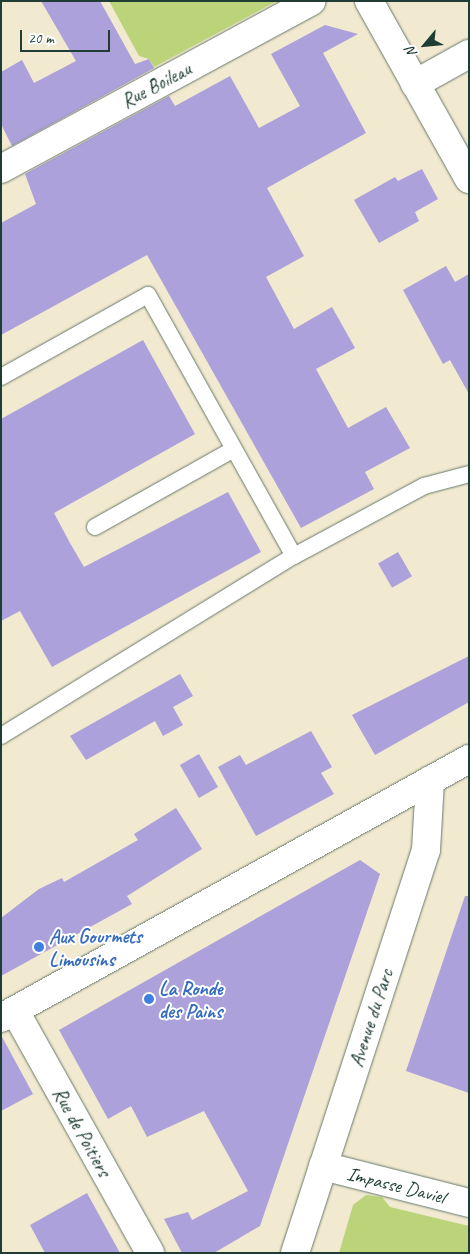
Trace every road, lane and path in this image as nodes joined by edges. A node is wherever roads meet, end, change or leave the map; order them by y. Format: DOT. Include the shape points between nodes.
graph roads {
  1 [pos="312,1"];
  2 [pos="369,1"];
  3 [pos="469,54"];
  4 [pos="415,84"];
  5 [pos="1,169"];
  6 [pos="469,179"];
  7 [pos="1,377"];
  8 [pos="234,449"];
  9 [pos="469,474"];
  10 [pos="95,527"];
  11 [pos="294,556"];
  12 [pos="1,736"];
  13 [pos="469,759"];
  14 [pos="430,780"];
  15 [pos="6,1014"];
  16 [pos="323,1166"];
  17 [pos="469,1203"];
  18 [pos="150,1253"];
  19 [pos="296,1253"];
  1 -- 5 [label="street, Rue Boileau"];
  2 -- 4 [label="street"];
  3 -- 4 [label="street"];
  4 -- 6 [label="street"];
  7 -- 8 [label="lane" via="148,295"];
  8 -- 10 [label="lane"];
  8 -- 11 [label="lane"];
  9 -- 11 [label="lane" via="424,486"];
  11 -- 12 [label="lane"];
  13 -- 14 [label="street"];
  14 -- 15 [label="street"];
  14 -- 16 [label="street, Avenue du Parc" via="426,850"];
  15 -- 18 [label="street, Rue de Poitiers"];
  16 -- 17 [label="street, Impasse Daviel"];
  16 -- 19 [label="street, Avenue du Parc"];
}
